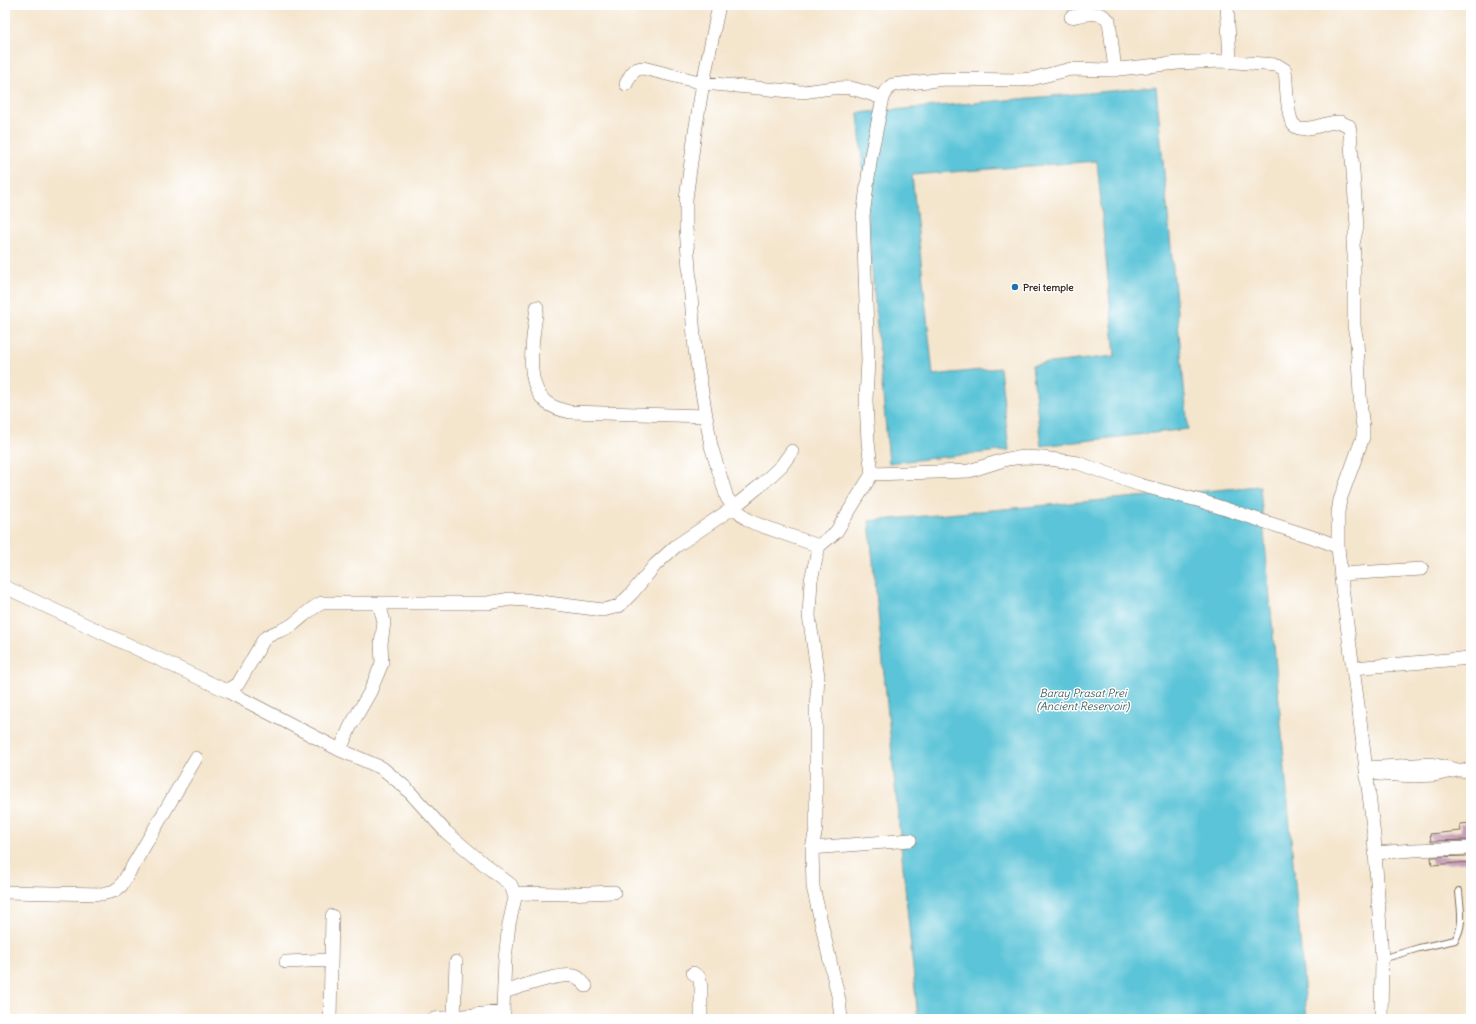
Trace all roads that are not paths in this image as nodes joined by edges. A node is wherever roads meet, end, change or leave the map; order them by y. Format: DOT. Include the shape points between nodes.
graph roads {
  1 [pos="719,5"];
  2 [pos="1227,5"];
  3 [pos="1070,17"];
  4 [pos="1230,62"];
  5 [pos="1115,70"];
  6 [pos="703,83"];
  7 [pos="626,84"];
  8 [pos="883,98"];
  9 [pos="537,307"];
  10 [pos="706,416"];
  11 [pos="792,452"];
  12 [pos="872,474"];
  13 [pos="734,507"];
  14 [pos="820,546"];
  15 [pos="1338,547"];
  16 [pos="1422,569"];
  17 [pos="1341,574"];
  18 [pos="5,587"];
  19 [pos="379,603"];
  20 [pos="1471,658"];
  21 [pos="1353,668"];
  22 [pos="227,691"];
  23 [pos="340,750"];
  24 [pos="196,758"];
  25 [pos="1366,771"];
  26 [pos="1471,771"];
  27 [pos="910,840"];
  28 [pos="812,848"];
  29 [pos="1471,848"];
  30 [pos="1375,853"];
  31 [pos="1459,891"];
  32 [pos="5,892"];
  33 [pos="614,892"];
  34 [pos="514,893"];
  35 [pos="332,916"];
  36 [pos="1382,959"];
  37 [pos="331,960"];
  38 [pos="286,962"];
  39 [pos="456,962"];
  40 [pos="693,972"];
  41 [pos="586,986"];
  42 [pos="504,992"];
  43 [pos="504,1015"];
  44 [pos="454,1017"];
  45 [pos="330,1019"];
  46 [pos="434,1019"];
  47 [pos="701,1019"];
  48 [pos="841,1019"];
  49 [pos="1381,1019"];
  1 -- 6 [label="street"];
  2 -- 4 [label="street"];
  3 -- 5 [label="street" via="1092,13 1107,18"];
  4 -- 5 [label="street"];
  4 -- 15 [label="street" via="1273,64 1285,70 1291,122 1298,128 1339,122 1349,126 1357,226 1353,244 1354,326 1363,438 1340,500"];
  5 -- 8 [label="street" via="1070,69 1031,79 945,79 899,84 892,85 886,90"];
  6 -- 7 [label="street" via="640,68 631,74"];
  6 -- 8 [label="street" via="801,92 852,88"];
  6 -- 10 [label="street" via="686,200 686,228 695,350"];
  8 -- 12 [label="street" via="871,155 863,216 868,360 867,414"];
  9 -- 10 [label="street" via="531,354 532,376 546,402 557,409 570,412"];
  10 -- 13 [label="street" via="711,446 727,498"];
  11 -- 13 [label="street" via="762,484"];
  12 -- 14 [label="street" via="836,532"];
  12 -- 15 [label="street" via="969,471 1007,459 1025,457 1078,463"];
  13 -- 14 [label="street" via="754,523"];
  13 -- 19 [label="street" via="676,546 655,565 623,603 612,608 603,610 510,599 488,603"];
  14 -- 28 [label="street" via="811,580 809,616 818,676 816,829"];
  15 -- 17 [label="street"];
  16 -- 17 [label="street"];
  17 -- 21 [label="street"];
  18 -- 22 [label="street"];
  19 -- 22 [label="street" via="331,602 312,607 291,626 264,639 238,684"];
  19 -- 23 [label="street" via="384,622 382,663"];
  20 -- 21 [label="street"];
  21 -- 25 [label="street"];
  22 -- 23 [label="street"];
  23 -- 34 [label="street" via="382,768 406,788 446,832 511,885"];
  24 -- 32 [label="street" via="121,886 114,891 102,894"];
  25 -- 26 [label="street" via="1431,764"];
  25 -- 30 [label="street"];
  27 -- 28 [label="street"];
  28 -- 48 [label="street" via="812,887 839,1000"];
  29 -- 30 [label="street"];
  30 -- 36 [label="street"];
  31 -- 36 [label="lane" via="1461,924 1455,940"];
  33 -- 34 [label="street"];
  34 -- 42 [label="street"];
  35 -- 37 [label="street"];
  36 -- 49 [label="street"];
  37 -- 38 [label="street"];
  37 -- 45 [label="street"];
  39 -- 44 [label="street"];
  40 -- 47 [label="street" via="699,977 701,987"];
  41 -- 42 [label="street" via="580,978 566,976"];
  42 -- 43 [label="street"];
  43 -- 44 [label="street"];
  44 -- 46 [label="street"];
}
